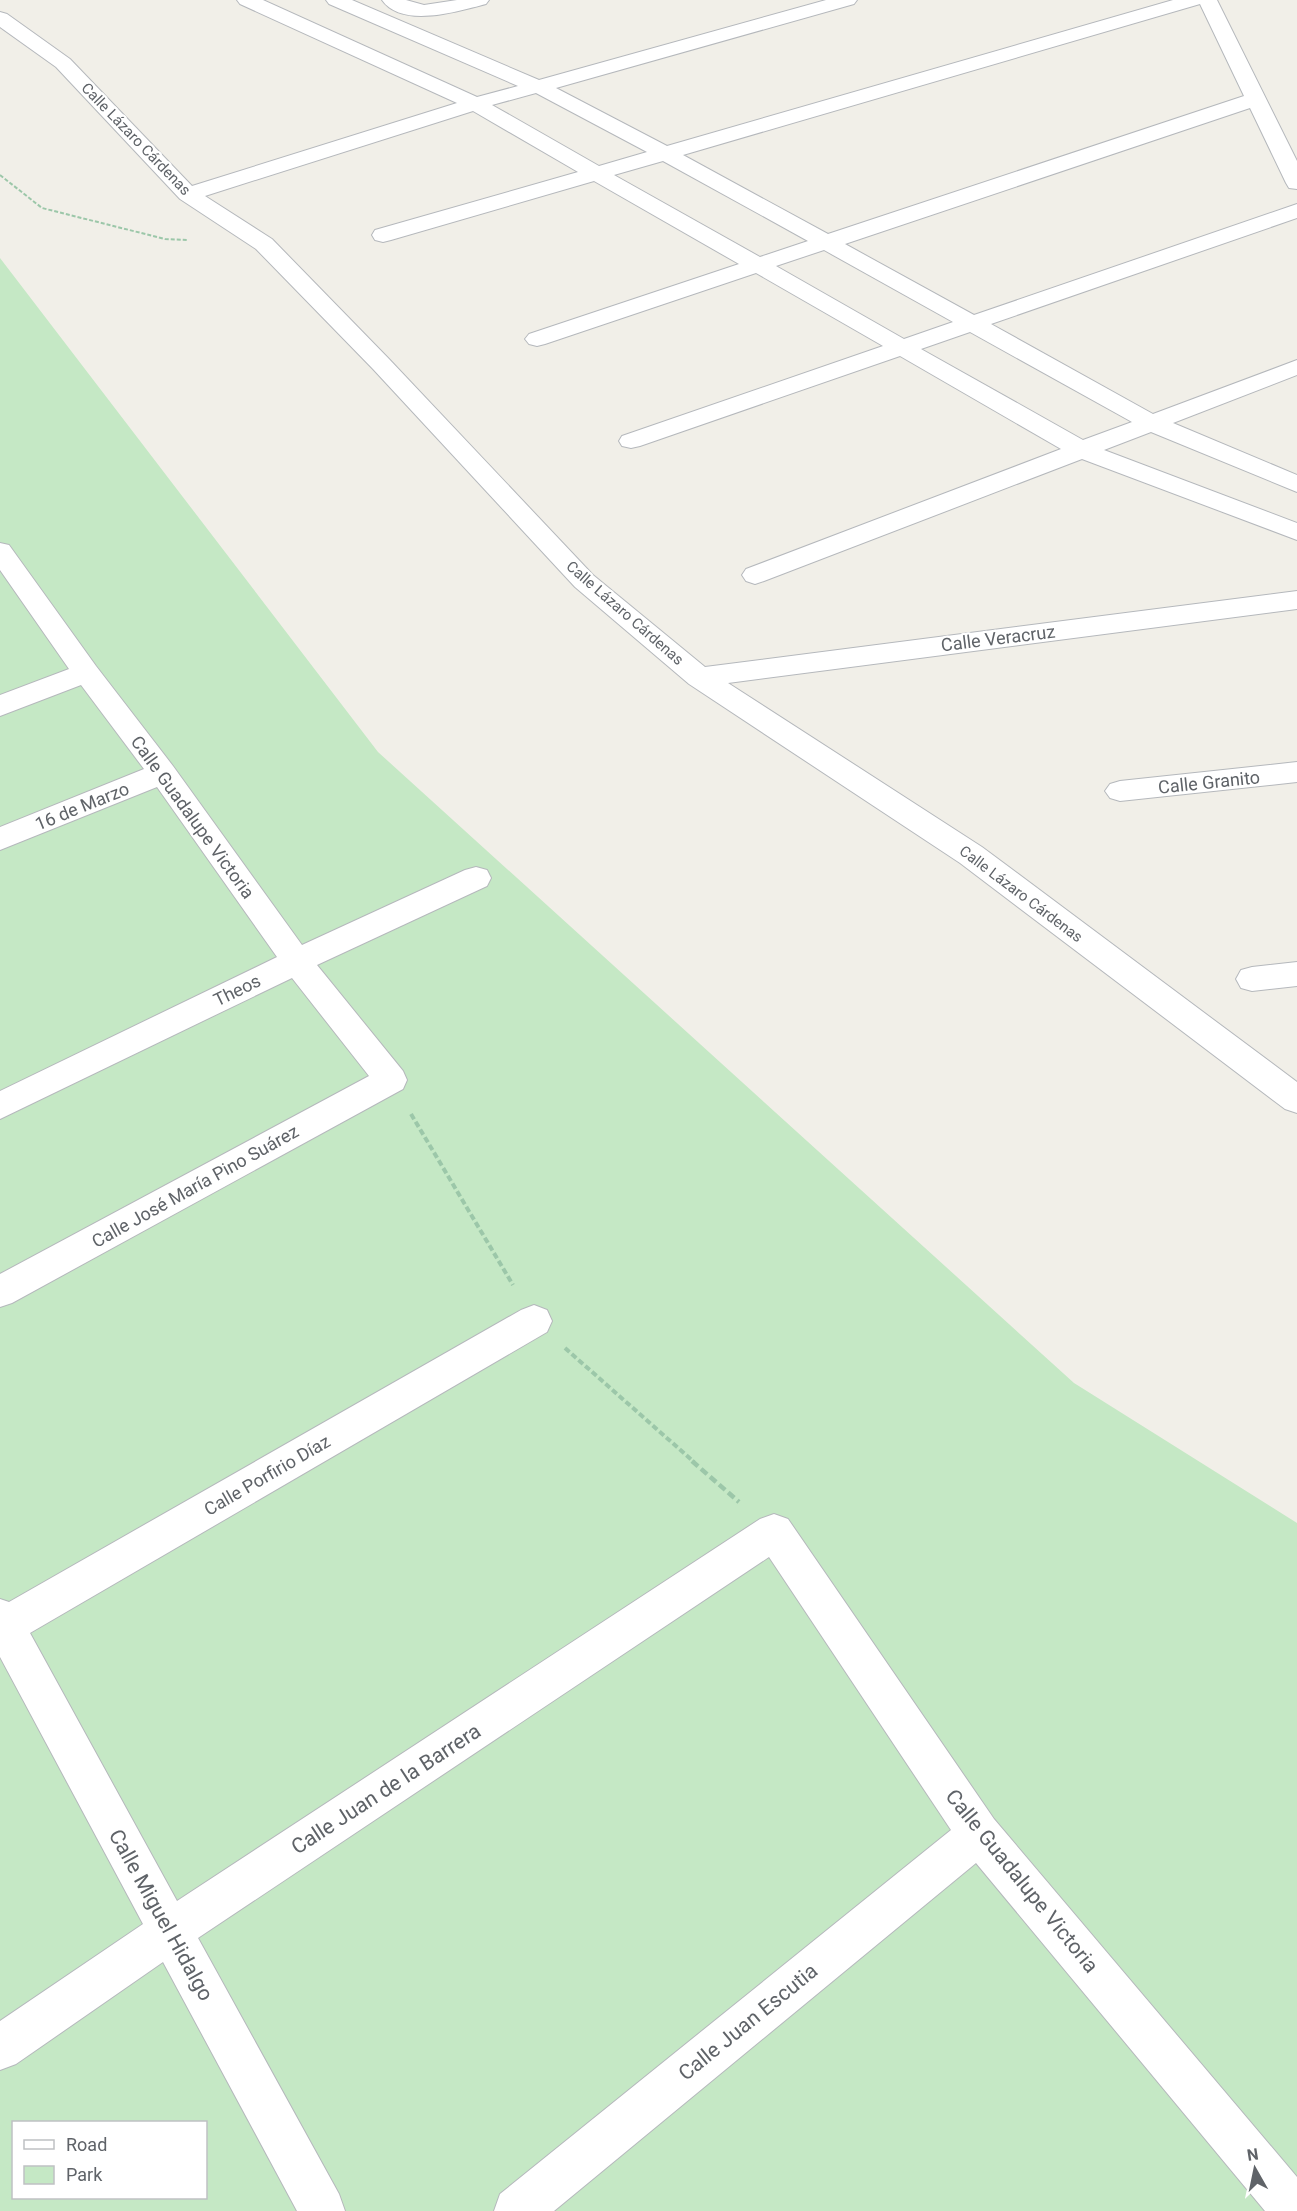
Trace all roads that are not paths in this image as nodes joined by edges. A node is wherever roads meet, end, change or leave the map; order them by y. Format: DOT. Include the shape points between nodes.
graph roads {
  1 [pos="247,0"];
  2 [pos="336,0"];
  3 [pos="479,0"];
  4 [pos="848,0"];
  5 [pos="1194,0"];
  6 [pos="1207,0"];
  7 [pos="394,1"];
  8 [pos="367,14"];
  9 [pos="0,18"];
  10 [pos="321,34"];
  11 [pos="539,87"];
  12 [pos="1256,99"];
  13 [pos="475,104"];
  14 [pos="665,153"];
  15 [pos="597,173"];
  16 [pos="1297,183"];
  17 [pos="188,194"];
  18 [pos="1297,211"];
  19 [pos="383,234"];
  20 [pos="826,243"];
  21 [pos="757,266"];
  22 [pos="972,323"];
  23 [pos="537,339"];
  24 [pos="903,347"];
  25 [pos="1297,367"];
  26 [pos="1152,423"];
  27 [pos="631,441"];
  28 [pos="1082,450"];
  29 [pos="1297,484"];
  30 [pos="1297,532"];
  31 [pos="0,551"];
  32 [pos="755,575"];
  33 [pos="1297,600"];
  34 [pos="86,673"];
  35 [pos="699,677"];
  36 [pos="0,706"];
  37 [pos="163,772"];
  38 [pos="1297,772"];
  39 [pos="1120,791"];
  40 [pos="0,839"];
  41 [pos="476,878"];
  42 [pos="296,961"];
  43 [pos="1297,974"];
  44 [pos="1252,979"];
  45 [pos="391,1080"];
  46 [pos="1297,1100"];
  47 [pos="0,1106"];
  48 [pos="0,1292"];
  49 [pos="534,1321"];
  50 [pos="774,1532"];
  51 [pos="1,1624"];
  52 [pos="979,1834"];
  53 [pos="170,1931"];
  54 [pos="0,2048"];
  55 [pos="322,2211"];
  56 [pos="517,2211"];
  57 [pos="1295,2211"];
  1 -- 10 [label="street"];
  2 -- 8 [label="street"];
  3 -- 7 [label="street" via="429,12"];
  4 -- 11 [label="street"];
  5 -- 14 [label="street"];
  6 -- 12 [label="street"];
  7 -- 8 [label="street"];
  8 -- 10 [label="street"];
  8 -- 11 [label="street"];
  9 -- 17 [label="street, Calle Lázaro Cárdenas" via="63,63"];
  10 -- 13 [label="street"];
  11 -- 13 [label="street"];
  11 -- 14 [label="street"];
  12 -- 16 [label="street"];
  12 -- 20 [label="street"];
  13 -- 15 [label="street"];
  13 -- 17 [label="street"];
  14 -- 15 [label="street"];
  14 -- 20 [label="street"];
  15 -- 19 [label="street"];
  15 -- 21 [label="street"];
  17 -- 35 [label="street, Calle Lázaro Cárdenas" via="264,244 584,581"];
  18 -- 22 [label="street"];
  20 -- 21 [label="street"];
  20 -- 22 [label="street"];
  21 -- 23 [label="street"];
  21 -- 24 [label="street"];
  22 -- 24 [label="street"];
  22 -- 26 [label="street"];
  24 -- 27 [label="street"];
  24 -- 28 [label="street"];
  25 -- 26 [label="street"];
  26 -- 28 [label="street"];
  26 -- 29 [label="street"];
  28 -- 30 [label="street"];
  28 -- 32 [label="street"];
  31 -- 34 [label="street, Calle Guadalupe Victoria"];
  33 -- 35 [label="street, Calle Veracruz"];
  34 -- 36 [label="street"];
  34 -- 37 [label="street, Calle Guadalupe Victoria"];
  35 -- 46 [label="street, Calle Lázaro Cárdenas" via="970,855"];
  37 -- 40 [label="street, 16 de Marzo"];
  37 -- 42 [label="street, Calle Guadalupe Victoria"];
  38 -- 39 [label="street, Calle Granito"];
  41 -- 42 [label="street, Theos"];
  42 -- 45 [label="street, Calle Guadalupe Victoria"];
  42 -- 47 [label="street, Theos"];
  43 -- 44 [label="street"];
  45 -- 48 [label="street, Calle José María Pino Suárez"];
  49 -- 51 [label="street, Calle Porfirio Díaz"];
  50 -- 52 [label="street, Calle Guadalupe Victoria"];
  50 -- 53 [label="street, Calle Juan de la Barrera"];
  51 -- 53 [label="street, Calle Miguel Hidalgo"];
  52 -- 56 [label="street, Calle Juan Escutia"];
  52 -- 57 [label="street, Calle Guadalupe Victoria"];
  53 -- 54 [label="street, Calle Juan de la Barrera"];
  53 -- 55 [label="street, Calle Miguel Hidalgo"];
}
